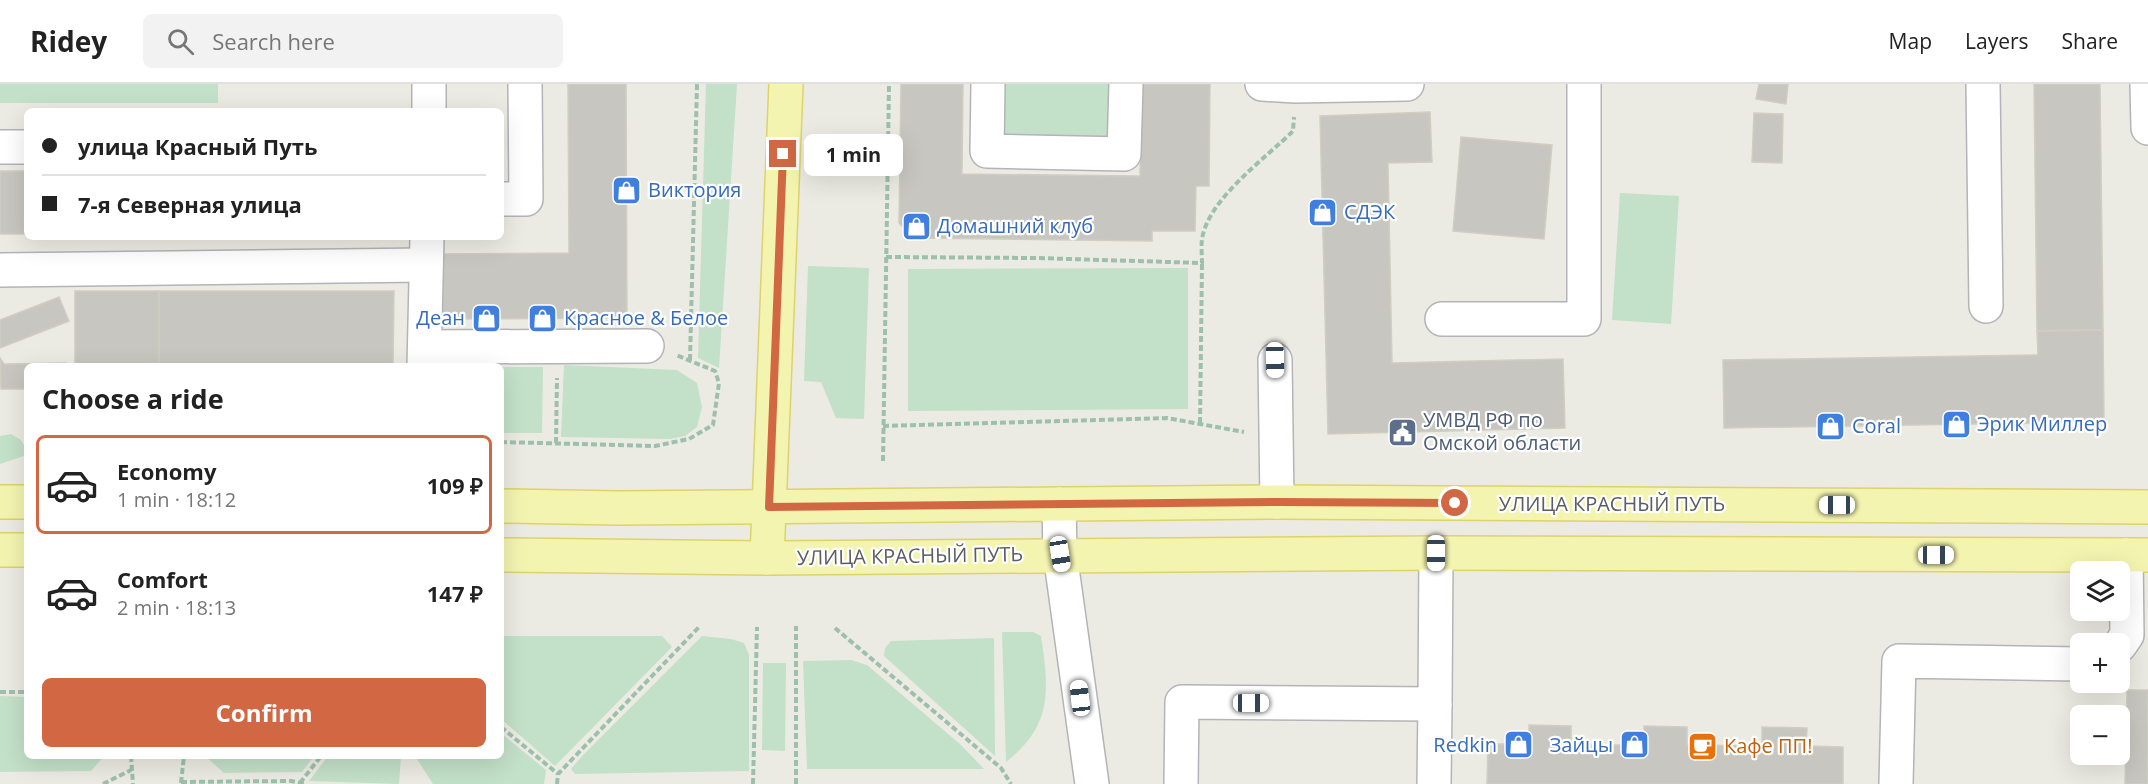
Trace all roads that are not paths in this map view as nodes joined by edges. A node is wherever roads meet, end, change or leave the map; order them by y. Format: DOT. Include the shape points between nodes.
graph roads {
  1 [pos="429,84"];
  2 [pos="525,84"];
  3 [pos="786,84"];
  4 [pos="988,84"];
  5 [pos="1126,84"];
  6 [pos="1262,84"];
  7 [pos="1407,84"];
  8 [pos="1584,84"];
  9 [pos="1983,84"];
  10 [pos="2147,84"];
  11 [pos="429,108"];
  12 [pos="2148,128"];
  13 [pos="0,147"];
  14 [pos="24,147"];
  15 [pos="504,199"];
  16 [pos="426,251"];
  17 [pos="0,270"];
  18 [pos="1986,306"];
  19 [pos="1442,319"];
  20 [pos="646,346"];
  21 [pos="425,356"];
  22 [pos="1275,360"];
  23 [pos="0,502"];
  24 [pos="24,502"];
  25 [pos="1277,502"];
  26 [pos="1059,504"];
  27 [pos="504,506"];
  28 [pos="769,507"];
  29 [pos="2148,507"];
  30 [pos="0,549"];
  31 [pos="24,550"];
  32 [pos="1436,553"];
  33 [pos="1060,554"];
  34 [pos="504,555"];
  35 [pos="2137,555"];
  36 [pos="767,558"];
  37 [pos="2131,641"];
  38 [pos="2070,664"];
  39 [pos="1435,704"];
  40 [pos="1092,784"];
  41 [pos="1181,784"];
  42 [pos="1434,784"];
  43 [pos="1896,784"];
  1 -- 11 [label="street"];
  2 -- 15 [label="street" via="526,199"];
  3 -- 28 [label="main road"];
  4 -- 5 [label="street" via="987,152 1124,154"];
  6 -- 7 [label="street"];
  8 -- 19 [label="street" via="1584,319"];
  9 -- 18 [label="street"];
  10 -- 12 [label="street"];
  13 -- 14 [label="street"];
  16 -- 17 [label="street"];
  16 -- 21 [label="street"];
  20 -- 21 [label="street" via="556,346"];
  22 -- 25 [label="street"];
  23 -- 24 [label="main road"];
  25 -- 26 [label="main road, УЛИЦА КРАСНЫЙ ПУТЬ"];
  25 -- 29 [label="main road, УЛИЦА КРАСНЫЙ ПУТЬ"];
  26 -- 28 [label="main road, УЛИЦА КРАСНЫЙ ПУТЬ"];
  26 -- 33 [label="street"];
  27 -- 28 [label="main road, УЛИЦА КРАСНЫЙ ПУТЬ"];
  28 -- 36 [label="main road"];
  30 -- 31 [label="main road"];
  32 -- 33 [label="main road, УЛИЦА КРАСНЫЙ ПУТЬ"];
  32 -- 35 [label="main road, УЛИЦА КРАСНЫЙ ПУТЬ"];
  32 -- 39 [label="street"];
  33 -- 36 [label="main road, УЛИЦА КРАСНЫЙ ПУТЬ"];
  33 -- 40 [label="street"];
  34 -- 36 [label="main road, УЛИЦА КРАСНЫЙ ПУТЬ"];
  35 -- 37 [label="street"];
  38 -- 43 [label="street" via="1899,661"];
  39 -- 41 [label="street" via="1182,702"];
  39 -- 42 [label="street"];
}
